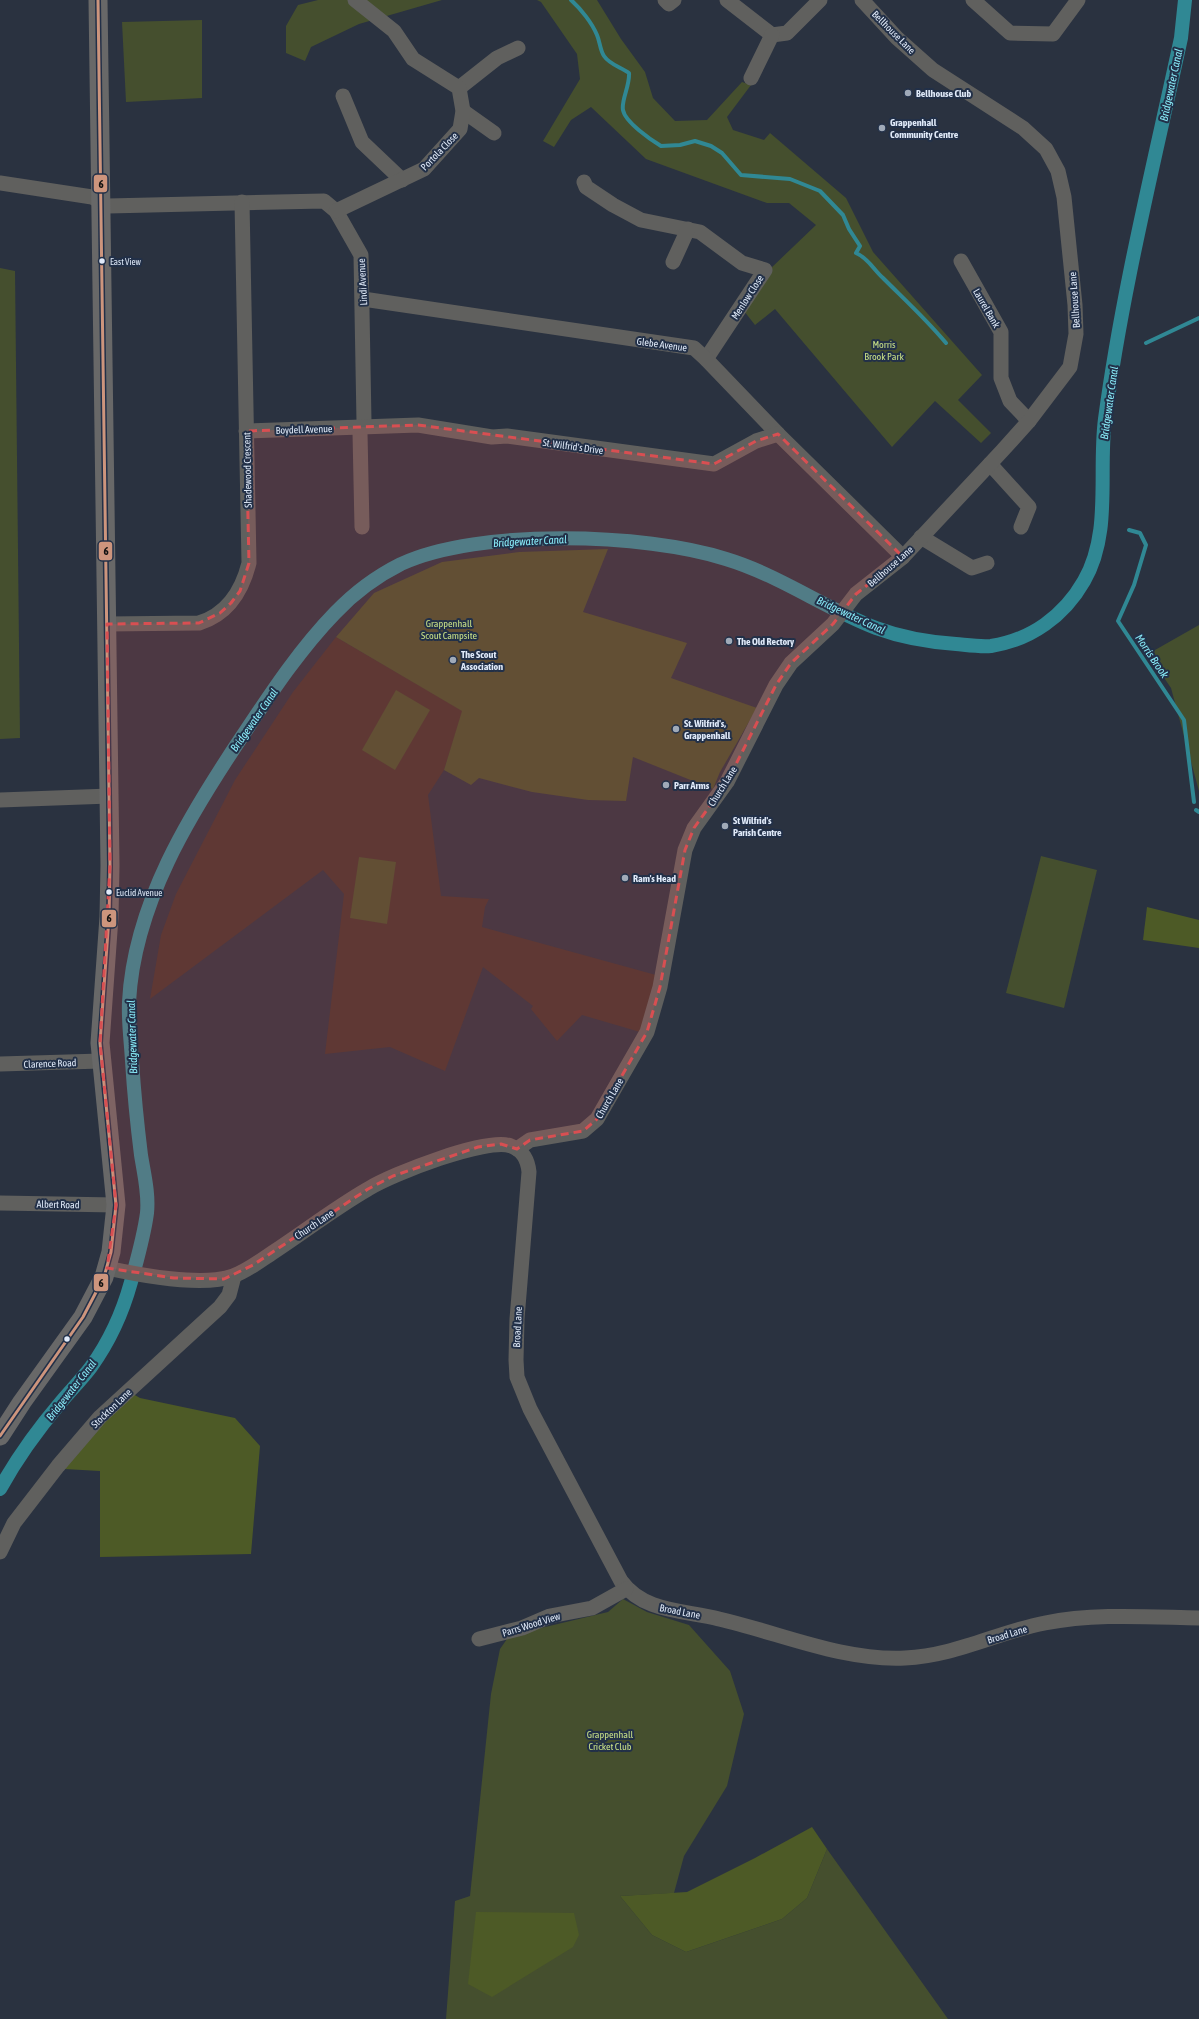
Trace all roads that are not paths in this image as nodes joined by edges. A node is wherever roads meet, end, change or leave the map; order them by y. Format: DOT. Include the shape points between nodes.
graph roads {
  1 [pos="98,0"];
  2 [pos="355,0"];
  3 [pos="665,0"];
  4 [pos="674,0"];
  5 [pos="727,0"];
  6 [pos="820,0"];
  7 [pos="862,0"];
  8 [pos="973,0"];
  9 [pos="1078,0"];
  10 [pos="772,35"];
  11 [pos="518,48"];
  12 [pos="751,78"];
  13 [pos="459,88"];
  14 [pos="343,96"];
  15 [pos="463,111"];
  16 [pos="494,133"];
  17 [pos="402,180"];
  18 [pos="584,182"];
  19 [pos="0,183"];
  20 [pos="100,201"];
  21 [pos="242,202"];
  22 [pos="336,211"];
  23 [pos="688,229"];
  24 [pos="961,261"];
  25 [pos="673,262"];
  26 [pos="363,299"];
  27 [pos="706,359"];
  28 [pos="1029,421"];
  29 [pos="362,427"];
  30 [pos="246,431"];
  31 [pos="778,434"];
  32 [pos="990,464"];
  33 [pos="362,527"];
  34 [pos="1021,527"];
  35 [pos="921,537"];
  36 [pos="903,557"];
  37 [pos="987,563"];
  38 [pos="106,624"];
  39 [pos="833,624"];
  40 [pos="110,796"];
  41 [pos="0,800"];
  42 [pos="101,1061"];
  43 [pos="0,1064"];
  44 [pos="517,1149"];
  45 [pos="0,1203"];
  46 [pos="116,1205"];
  47 [pos="116,1269"];
  48 [pos="234,1276"];
  49 [pos="0,1436"];
  50 [pos="0,1552"];
  51 [pos="626,1589"];
  52 [pos="1199,1618"];
  53 [pos="480,1639"];
  1 -- 20 [label="main road"];
  2 -- 13 [label="street" via="394,31 413,59"];
  3 -- 4 [label="street" via="669,4"];
  5 -- 10 [label="street"];
  6 -- 10 [label="street" via="787,33"];
  7 -- 28 [label="street, Bellhouse Lane" via="897,38 934,70 1023,128 1046,149 1058,171 1064,205 1076,334 1070,367"];
  8 -- 9 [label="street" via="1010,33 1053,34"];
  10 -- 12 [label="street"];
  11 -- 13 [label="street" via="497,58"];
  13 -- 15 [label="street, Portola Close"];
  14 -- 17 [label="street" via="362,142"];
  15 -- 16 [label="street"];
  15 -- 17 [label="street, Portola Close" via="460,129 424,169"];
  17 -- 22 [label="street, Portola Close"];
  18 -- 23 [label="street, Menlow Close" via="586,187 612,205 641,220"];
  19 -- 20 [label="street" via="92,196"];
  20 -- 21 [label="street, Lindi Avenue" via="108,206"];
  20 -- 38 [label="main road"];
  21 -- 22 [label="street, Lindi Avenue" via="324,201"];
  21 -- 30 [label="street, Shadewood Crescent"];
  22 -- 26 [label="street, Lindi Avenue" via="361,255"];
  23 -- 25 [label="street"];
  23 -- 27 [label="street, Menlow Close" via="700,232 742,263 765,270"];
  24 -- 28 [label="street, Laurel Bank" via="1001,332 1001,378 1010,401"];
  26 -- 27 [label="street, Glebe Avenue" via="694,348"];
  26 -- 29 [label="street, Lindi Avenue"];
  27 -- 31 [label="street, Glebe Avenue"];
  28 -- 32 [label="street, Bellhouse Lane"];
  29 -- 30 [label="street, Boydell Avenue"];
  29 -- 31 [label="street, St. Wilfrid's Drive" via="418,426 714,464 756,441"];
  29 -- 33 [label="street, Lindi Avenue"];
  30 -- 38 [label="street, Shadewood Crescent" via="249,563 240,590 220,613 199,623"];
  31 -- 36 [label="street, Glebe Avenue"];
  32 -- 34 [label="street" via="1028,507"];
  32 -- 35 [label="street, Bellhouse Lane"];
  35 -- 36 [label="street, Bellhouse Lane"];
  35 -- 37 [label="street" via="972,568"];
  36 -- 39 [label="street, Bellhouse Lane" via="856,594"];
  38 -- 40 [label="main road"];
  39 -- 44 [label="street, Church Lane" via="791,663 776,685 727,782 694,828 685,850 660,986 647,1032 598,1120 583,1131 530,1140"];
  40 -- 41 [label="street"];
  40 -- 42 [label="main road" via="109,916 104,969"];
  42 -- 43 [label="street, Clarence Road"];
  42 -- 46 [label="main road"];
  44 -- 48 [label="street, Church Lane" via="501,1144 478,1147 392,1176"];
  44 -- 51 [label="street, Broad Lane" via="526,1159 529,1172 517,1319 517,1377 530,1409"];
  45 -- 46 [label="street, Albert Road"];
  46 -- 47 [label="main road" via="112,1243"];
  47 -- 48 [label="street, Church Lane" via="147,1275 202,1280"];
  47 -- 49 [label="main road" via="99,1288"];
  48 -- 50 [label="street, Stockton Lane" via="229,1295 220,1307 100,1416 14,1523"];
  51 -- 52 [label="street, Broad Lane" via="639,1599 660,1608 718,1618 818,1646 886,1658 934,1655 1045,1623 1089,1617"];
  51 -- 53 [label="street, Parrs Wood View" via="592,1608 550,1616 522,1628"];
}
